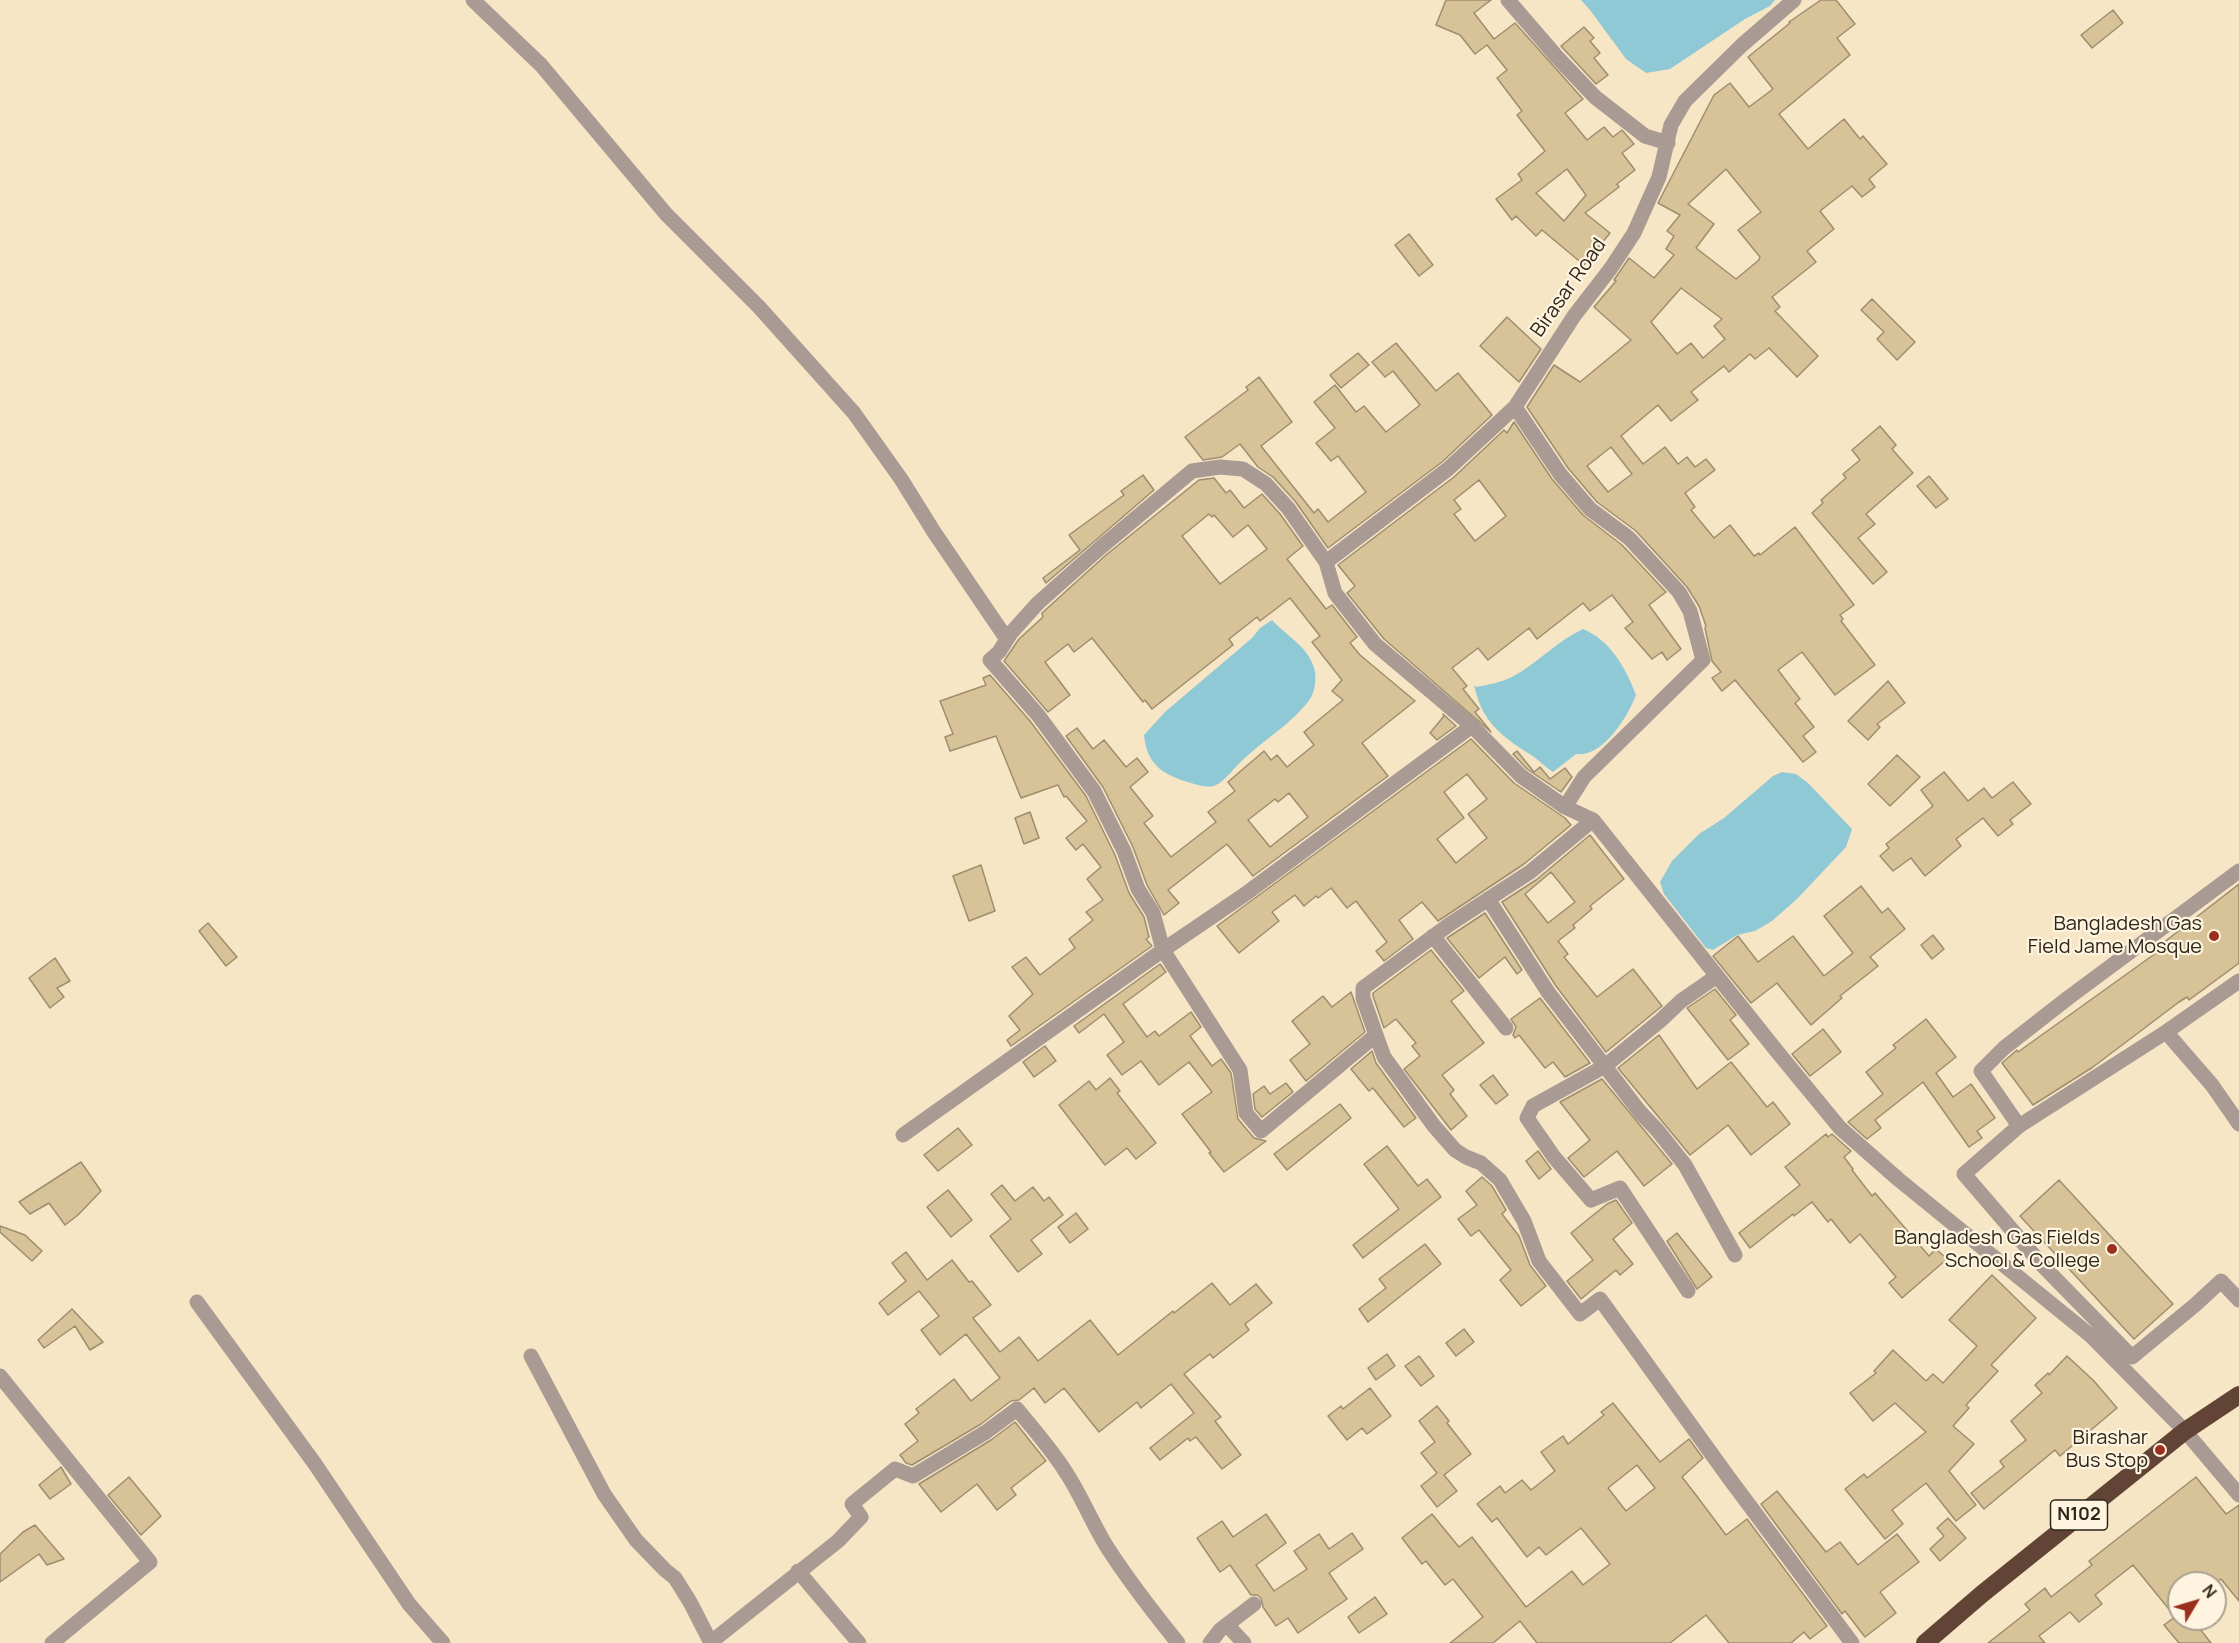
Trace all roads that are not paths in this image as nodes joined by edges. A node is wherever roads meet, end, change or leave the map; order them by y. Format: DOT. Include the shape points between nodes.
graph roads {
  1 [pos="473,0"];
  2 [pos="1508,0"];
  3 [pos="1794,0"];
  4 [pos="1668,143"];
  5 [pos="1515,407"];
  6 [pos="1326,562"];
  7 [pos="1006,638"];
  8 [pos="1472,726"];
  9 [pos="1565,807"];
  10 [pos="1593,820"];
  11 [pos="2239,871"];
  12 [pos="1488,899"];
  13 [pos="1433,936"];
  14 [pos="1163,950"];
  15 [pos="1717,976"];
  16 [pos="2239,981"];
  17 [pos="1506,1028"];
  18 [pos="2166,1032"];
  19 [pos="1376,1035"];
  20 [pos="1605,1066"];
  21 [pos="2239,1124"];
  22 [pos="2019,1126"];
  23 [pos="903,1135"];
  24 [pos="1735,1255"];
  25 [pos="1688,1291"];
  26 [pos="2236,1292"];
  27 [pos="197,1302"];
  28 [pos="531,1356"];
  29 [pos="0,1376"];
  30 [pos="2239,1395"];
  31 [pos="2186,1431"];
  32 [pos="2239,1495"];
  33 [pos="798,1571"];
  34 [pos="1254,1604"];
  35 [pos="1227,1624"];
  36 [pos="711,1642"];
  37 [pos="52,1643"];
  38 [pos="443,1643"];
  39 [pos="859,1643"];
  40 [pos="1178,1643"];
  41 [pos="1210,1643"];
  42 [pos="1244,1643"];
  43 [pos="1852,1643"];
  44 [pos="1925,1643"];
  1 -- 7 [label="street" via="541,65 660,207 759,306 854,413"];
  2 -- 4 [label="street" via="1595,97 1645,136"];
  3 -- 4 [label="street, Birasar Road" via="1686,100 1671,125"];
  4 -- 5 [label="street, Birasar Road" via="1659,177 1634,233"];
  5 -- 6 [label="street, Birasar Road" via="1448,469"];
  5 -- 9 [label="street" via="1560,474 1590,509 1629,538 1679,592 1690,610 1703,660 1584,777"];
  6 -- 7 [label="street" via="1266,484 1243,469 1192,471 1038,603"];
  6 -- 8 [label="street" via="1335,593 1375,644"];
  7 -- 14 [label="street" via="990,660 1038,715 1094,791 1138,889 1153,913"];
  8 -- 9 [label="street" via="1521,776"];
  8 -- 14 [label="street" via="1244,895"];
  9 -- 10 [label="street"];
  10 -- 12 [label="street" via="1530,872"];
  10 -- 15 [label="street"];
  11 -- 22 [label="street" via="2068,998 1981,1071"];
  12 -- 13 [label="street"];
  12 -- 20 [label="street" via="1548,992"];
  13 -- 17 [label="street"];
  13 -- 19 [label="street" via="1363,988"];
  14 -- 19 [label="street" via="1240,1070 1246,1113 1261,1131"];
  14 -- 23 [label="street"];
  15 -- 20 [label="street" via="1681,1001"];
  15 -- 31 [label="street" via="1840,1128 2091,1336"];
  16 -- 18 [label="street"];
  18 -- 21 [label="street" via="2212,1085"];
  18 -- 22 [label="street"];
  19 -- 43 [label="street" via="1384,1057 1434,1126 1455,1150 1481,1163 1500,1180 1524,1221 1539,1261 1580,1314 1600,1299"];
  20 -- 24 [label="street" via="1685,1166"];
  20 -- 25 [label="street" via="1533,1106 1527,1118 1591,1200 1620,1188"];
  22 -- 26 [label="street" via="1964,1174 2043,1266 2132,1357 2221,1281"];
  27 -- 38 [label="street" via="315,1464 409,1604"];
  28 -- 36 [label="street" via="604,1494 636,1540 675,1578"];
  29 -- 37 [label="street" via="150,1562"];
  30 -- 31 [label="highway, N102"];
  31 -- 32 [label="street"];
  31 -- 44 [label="highway, N102"];
  33 -- 36 [label="street"];
  33 -- 39 [label="street"];
  33 -- 40 [label="street" via="861,1518 852,1504 895,1469 914,1476 1017,1409 1068,1475 1109,1549"];
  34 -- 35 [label="street"];
  35 -- 41 [label="street"];
  35 -- 42 [label="street"];
}
